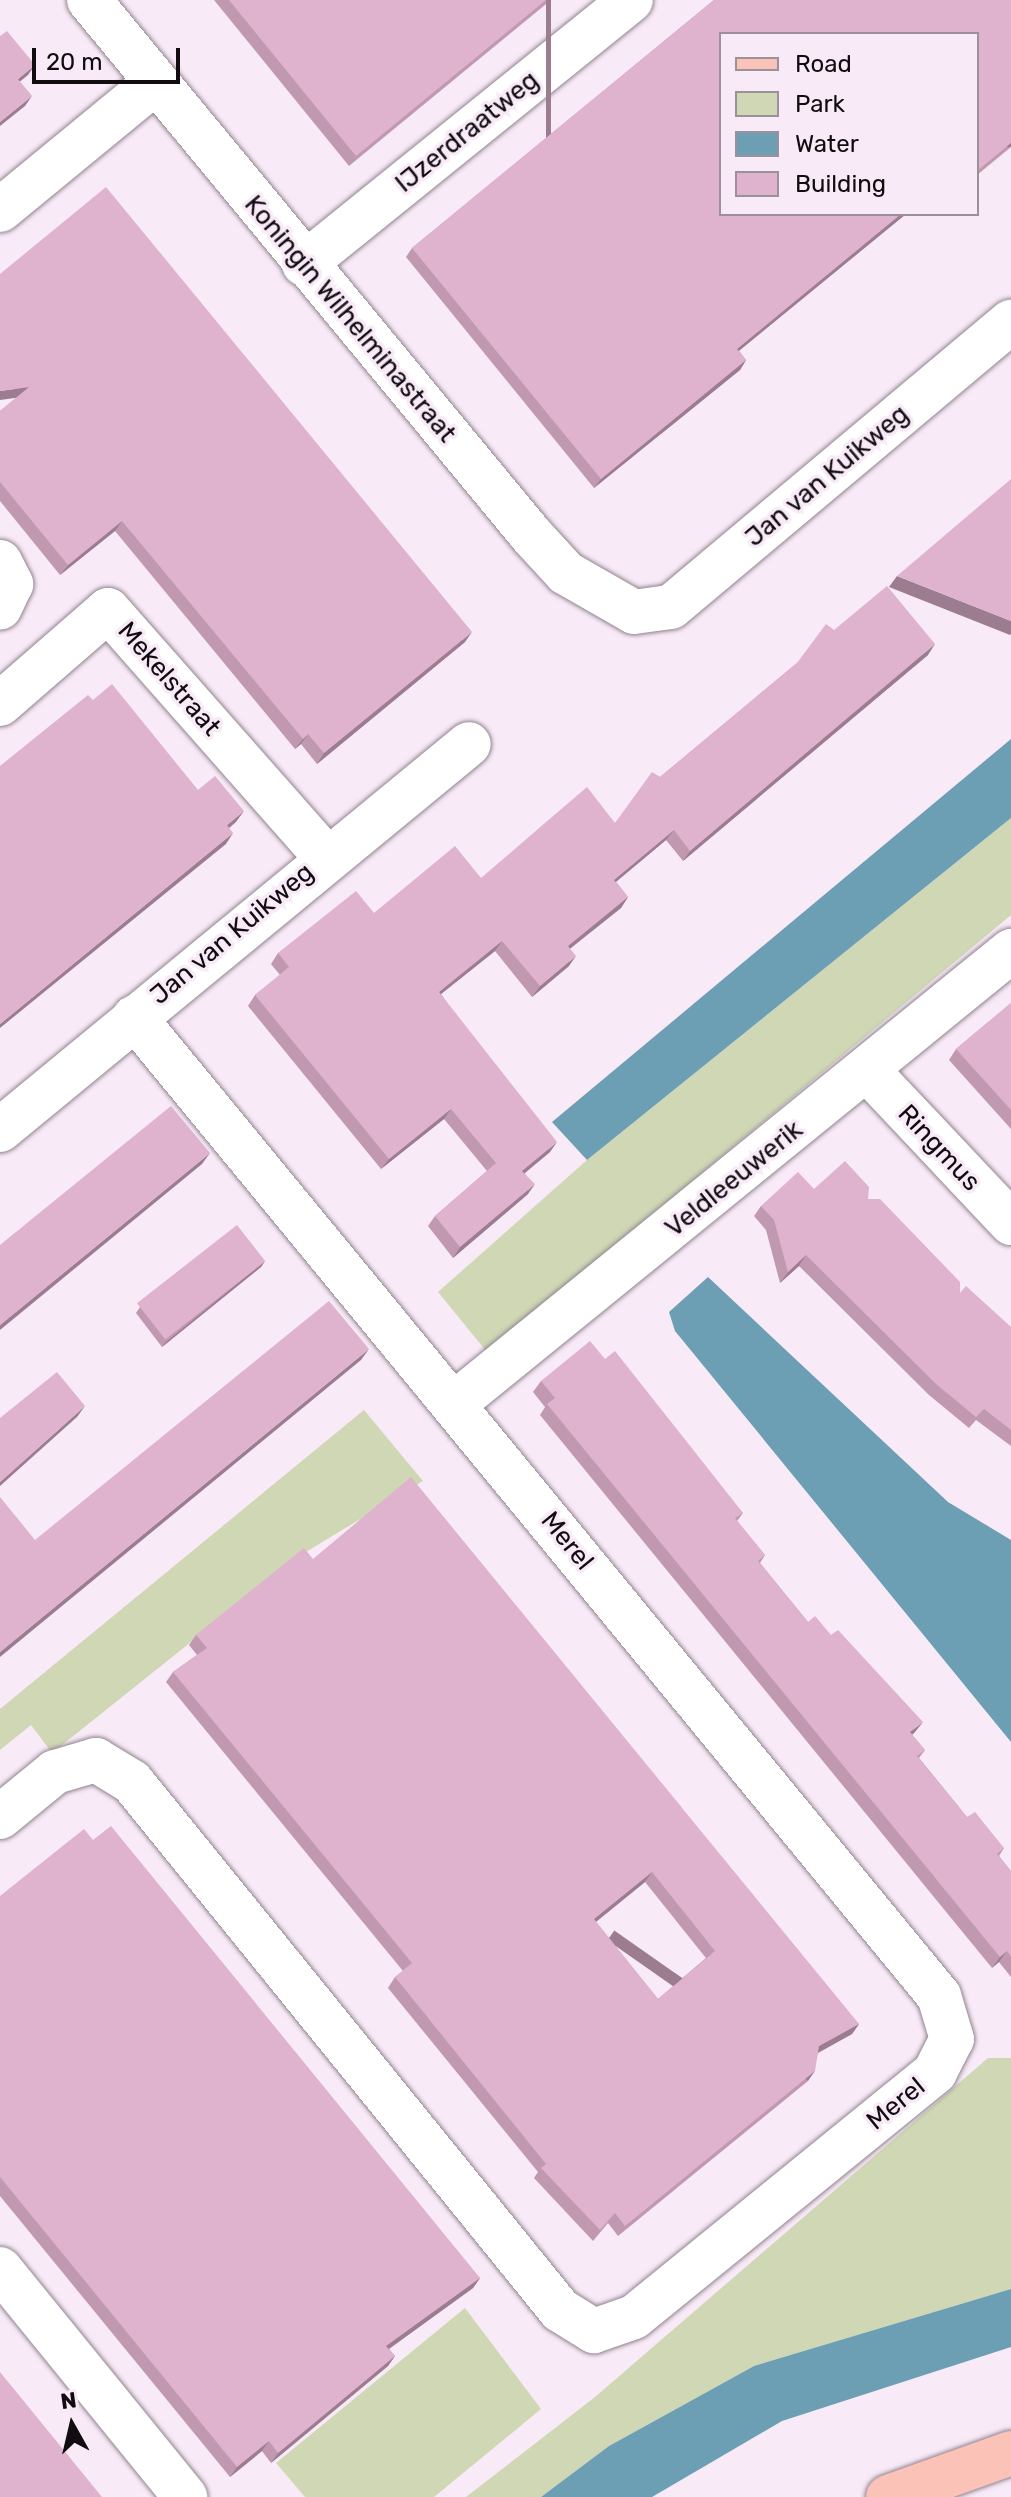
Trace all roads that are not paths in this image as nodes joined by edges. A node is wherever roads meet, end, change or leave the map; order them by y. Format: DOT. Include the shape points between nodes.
graph roads {
  1 [pos="89,0"];
  2 [pos="631,0"];
  3 [pos="156,82"];
  4 [pos="0,210"];
  5 [pos="304,264"];
  6 [pos="1011,322"];
  7 [pos="0,562"];
  8 [pos="0,608"];
  9 [pos="634,612"];
  10 [pos="0,704"];
  11 [pos="469,744"];
  12 [pos="325,856"];
  13 [pos="1011,951"];
  14 [pos="134,1017"];
  15 [pos="868,1071"];
  16 [pos="0,1130"];
  17 [pos="1011,1223"];
  18 [pos="455,1403"];
  19 [pos="0,1817"];
  20 [pos="0,2269"];
  21 [pos="1011,2453"];
  22 [pos="185,2497"];
  23 [pos="888,2497"];
  1 -- 3 [label="street, Koningin Wilhelminastraat"];
  2 -- 5 [label="street, IJzerdraatweg"];
  3 -- 4 [label="street"];
  3 -- 5 [label="street, Koningin Wilhelminastraat"];
  5 -- 9 [label="street, Koningin Wilhelminastraat" via="540,545 594,593"];
  6 -- 9 [label="street, Jan van Kuikweg" via="671,607"];
  7 -- 8 [label="street" via="11,584"];
  10 -- 12 [label="street, Mekelstraat" via="108,610"];
  11 -- 12 [label="street, Jan van Kuikweg"];
  12 -- 14 [label="street, Jan van Kuikweg"];
  13 -- 15 [label="street, Veldleeuwerik"];
  14 -- 16 [label="street, Jan van Kuikweg"];
  14 -- 18 [label="street, Merel"];
  15 -- 17 [label="street, Ringmus"];
  15 -- 18 [label="street, Veldleeuwerik"];
  18 -- 19 [label="street, Merel" via="939,1996 952,2039 935,2072 634,2317 594,2331 560,2310 132,1782 96,1760 55,1772"];
  20 -- 22 [label="street"];
  21 -- 23 [label="main road"];
}
